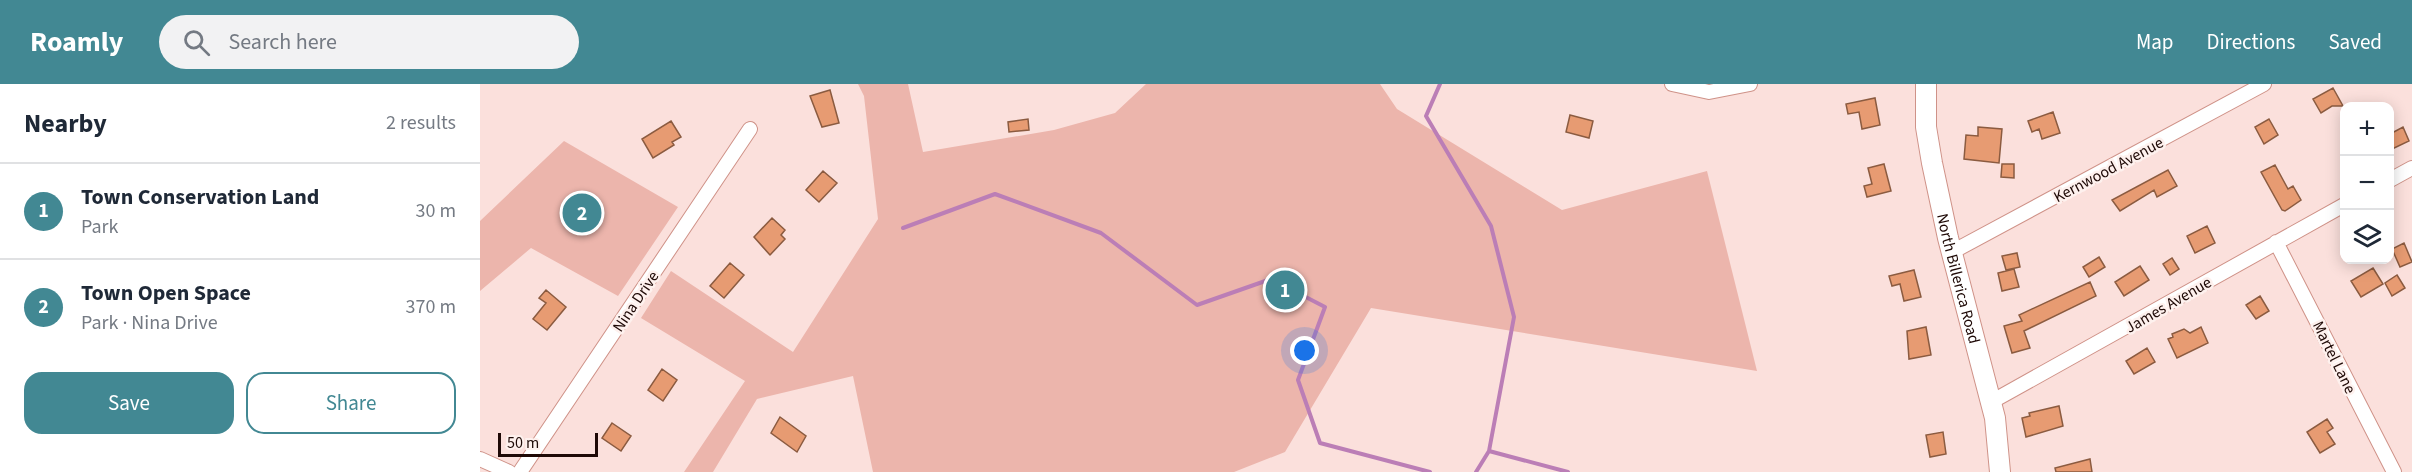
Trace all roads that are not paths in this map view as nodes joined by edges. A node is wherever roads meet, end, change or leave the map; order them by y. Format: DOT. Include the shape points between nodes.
graph roads {
  1 [pos="1672,84"];
  2 [pos="1750,84"];
  3 [pos="1926,84"];
  4 [pos="2264,84"];
  5 [pos="750,129"];
  6 [pos="2412,168"];
  7 [pos="2394,178"];
  8 [pos="2340,207"];
  9 [pos="2276,242"];
  10 [pos="1952,252"];
  11 [pos="1991,402"];
  12 [pos="480,459"];
  13 [pos="509,472"];
  14 [pos="520,472"];
  15 [pos="2000,472"];
  16 [pos="2394,472"];
  1 -- 2 [label="street" via="1709,92"];
  3 -- 10 [label="main road, North Billerica Road" via="1926,127"];
  4 -- 10 [label="street, Kernwood Avenue"];
  5 -- 14 [label="street, Nina Drive"];
  6 -- 7 [label="street"];
  8 -- 9 [label="street, James Avenue"];
  9 -- 11 [label="street, James Avenue"];
  9 -- 16 [label="street, Martel Lane"];
  10 -- 11 [label="main road, North Billerica Road"];
  11 -- 15 [label="main road, North Billerica Road"];
  12 -- 13 [label="street"];
}
